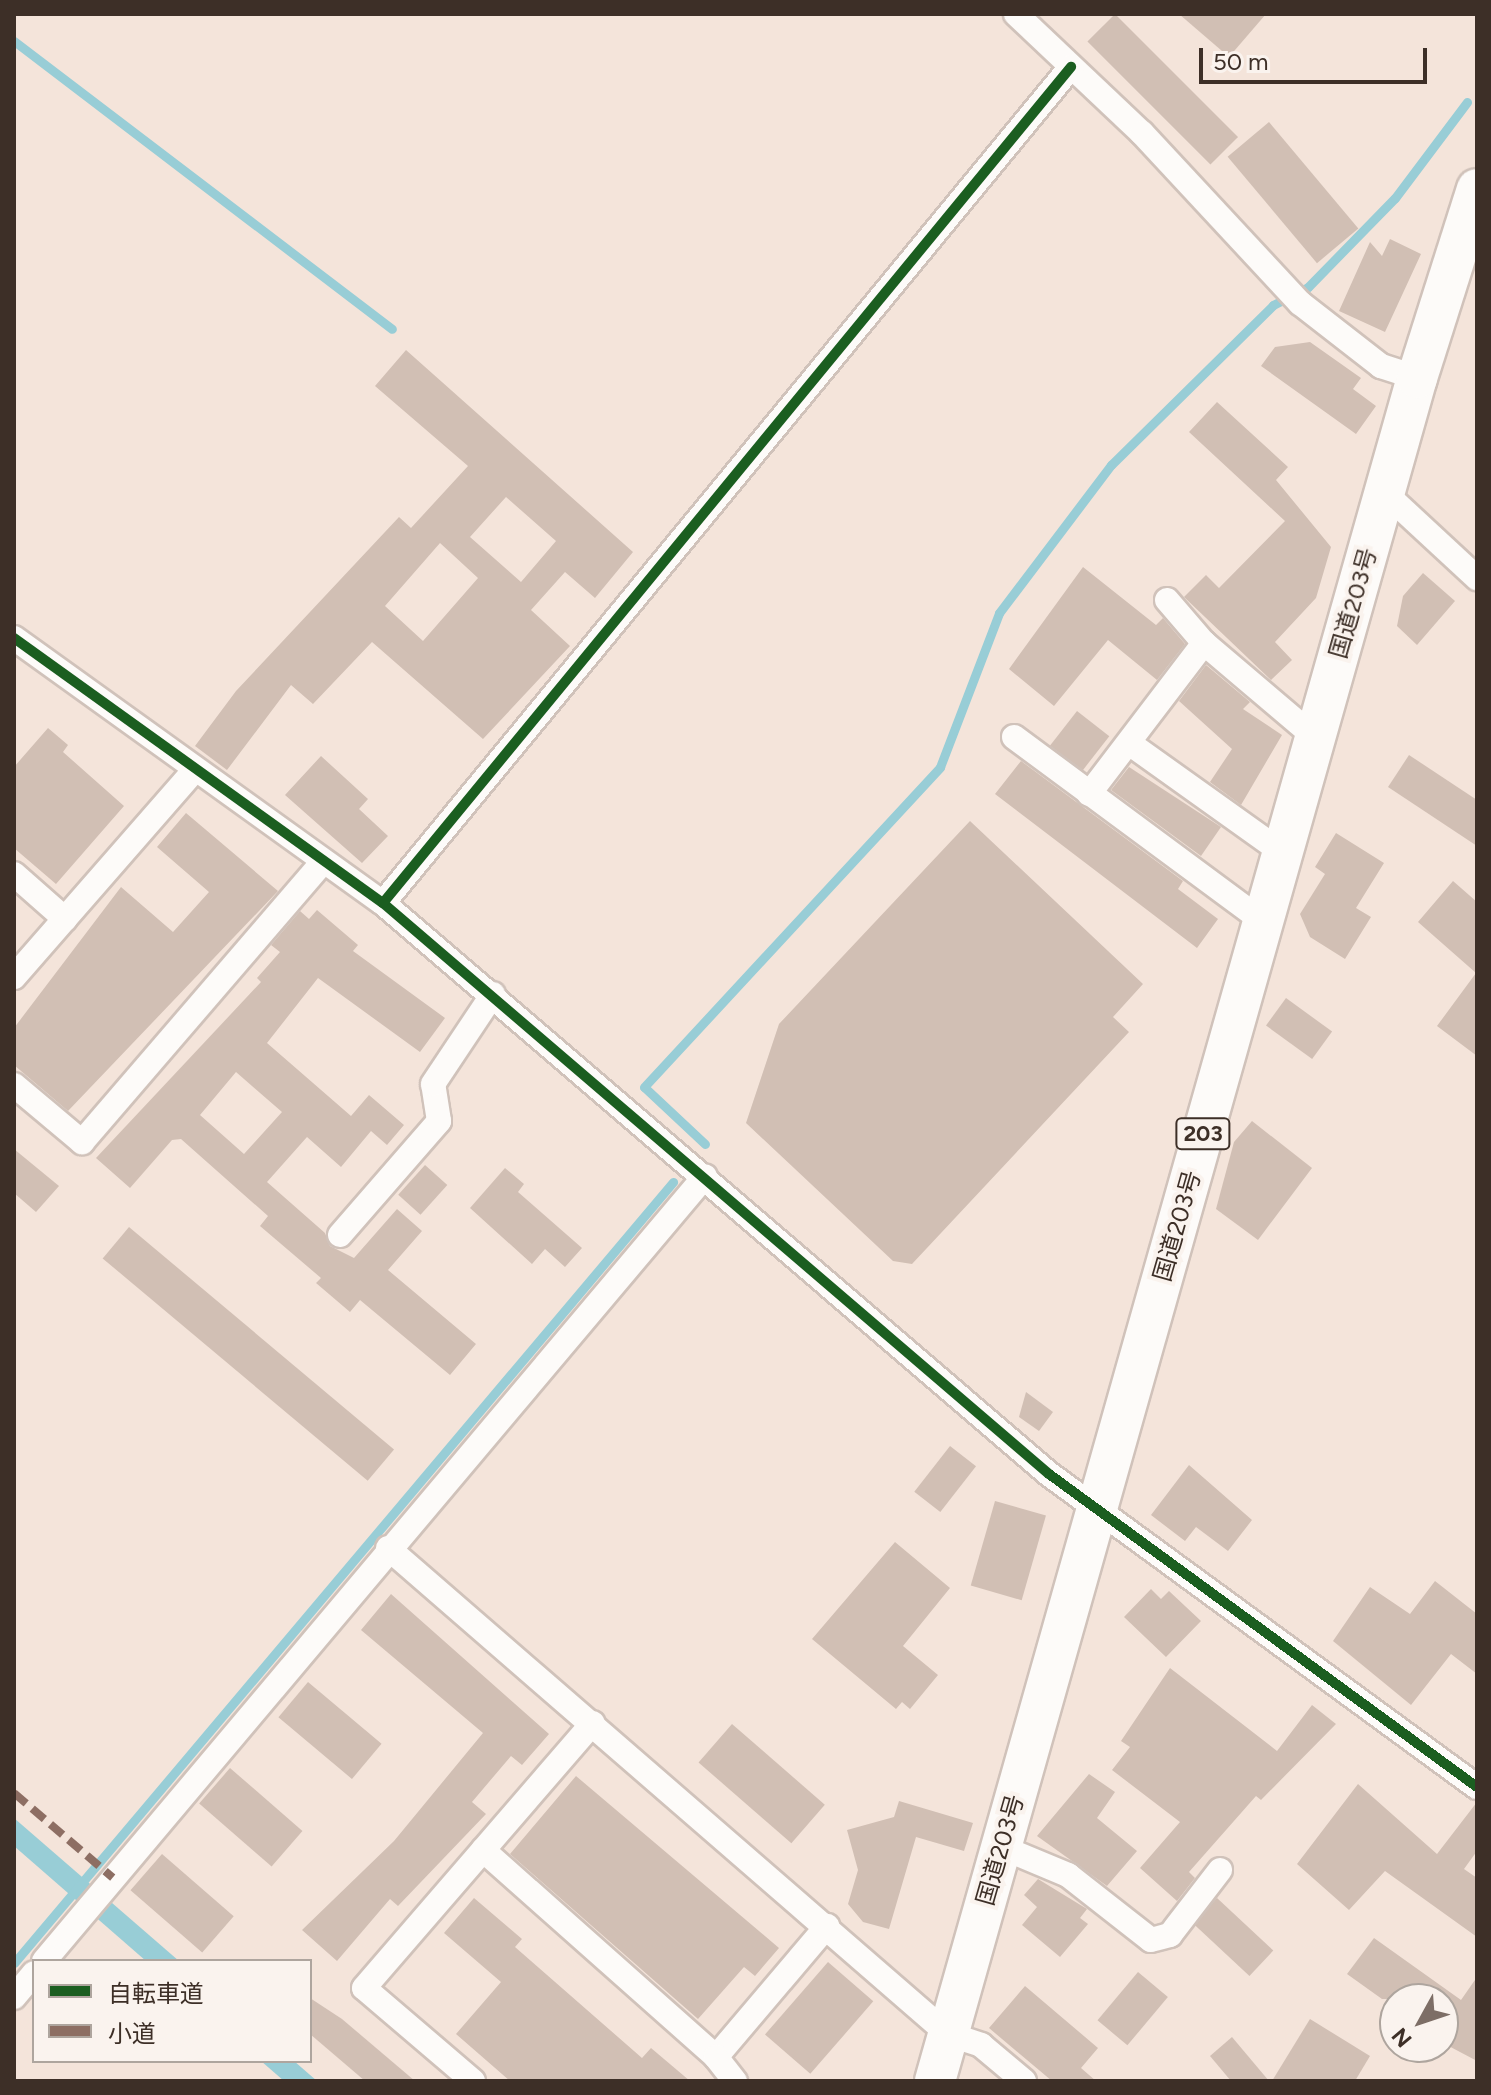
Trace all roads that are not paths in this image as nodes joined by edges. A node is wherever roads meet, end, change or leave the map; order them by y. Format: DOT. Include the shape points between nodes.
graph roads {
  1 [pos="1016,14"];
  2 [pos="1071,67"];
  3 [pos="1477,189"];
  4 [pos="1417,378"];
  5 [pos="1384,492"];
  6 [pos="1477,578"];
  7 [pos="1167,600"];
  8 [pos="14,638"];
  9 [pos="1204,643"];
  10 [pos="1014,737"];
  11 [pos="1315,737"];
  12 [pos="1129,743"];
  13 [pos="193,772"];
  14 [pos="1089,794"];
  15 [pos="1282,852"];
  16 [pos="323,862"];
  17 [pos="14,874"];
  18 [pos="383,903"];
  19 [pos="65,919"];
  20 [pos="1263,921"];
  21 [pos="14,977"];
  22 [pos="493,994"];
  23 [pos="14,1085"];
  24 [pos="705,1176"];
  25 [pos="340,1235"];
  26 [pos="1097,1507"];
  27 [pos="388,1548"];
  28 [pos="593,1723"];
  29 [pos="1477,1787"];
  30 [pos="1001,1847"];
  31 [pos="483,1850"];
  32 [pos="1220,1870"];
  33 [pos="827,1926"];
  34 [pos="46,1959"];
  35 [pos="32,1975"];
  36 [pos="14,1997"];
  37 [pos="948,2034"];
  38 [pos="716,2057"];
  39 [pos="473,2081"];
  40 [pos="735,2081"];
  41 [pos="935,2081"];
  42 [pos="1024,2081"];
  1 -- 2 [label="street"];
  2 -- 4 [label="street" via="1292,295 1381,366"];
  2 -- 18 [label="street"];
  3 -- 4 [label="highway, 国道203号 / 203"];
  4 -- 5 [label="highway, 国道203号 / 203"];
  5 -- 6 [label="street"];
  5 -- 11 [label="highway, 国道203号 / 203"];
  7 -- 9 [label="street"];
  8 -- 13 [label="street"];
  9 -- 11 [label="street"];
  9 -- 12 [label="street"];
  10 -- 14 [label="street"];
  11 -- 15 [label="highway, 国道203号 / 203"];
  12 -- 14 [label="street"];
  12 -- 15 [label="street"];
  13 -- 16 [label="street"];
  13 -- 19 [label="street"];
  14 -- 20 [label="street"];
  15 -- 20 [label="highway, 国道203号 / 203"];
  16 -- 18 [label="street"];
  16 -- 23 [label="street" via="82,1142"];
  17 -- 19 [label="street"];
  18 -- 22 [label="street"];
  19 -- 21 [label="street"];
  20 -- 26 [label="highway, 国道203号 / 203"];
  22 -- 24 [label="street"];
  22 -- 25 [label="street" via="433,1084 439,1121"];
  24 -- 26 [label="street" via="1049,1474"];
  24 -- 27 [label="street"];
  26 -- 29 [label="street"];
  26 -- 30 [label="highway, 国道203号 / 203"];
  27 -- 28 [label="street"];
  27 -- 34 [label="street"];
  28 -- 31 [label="street"];
  28 -- 33 [label="street"];
  30 -- 32 [label="street" via="1068,1875 1151,1940 1170,1935"];
  30 -- 37 [label="highway, 国道203号 / 203"];
  31 -- 38 [label="street"];
  31 -- 39 [label="street" via="364,1988"];
  33 -- 37 [label="street"];
  33 -- 38 [label="street"];
  35 -- 36 [label="street"];
  37 -- 41 [label="highway, 国道203号 / 203"];
  37 -- 42 [label="street" via="981,2045"];
  38 -- 40 [label="street"];
}
